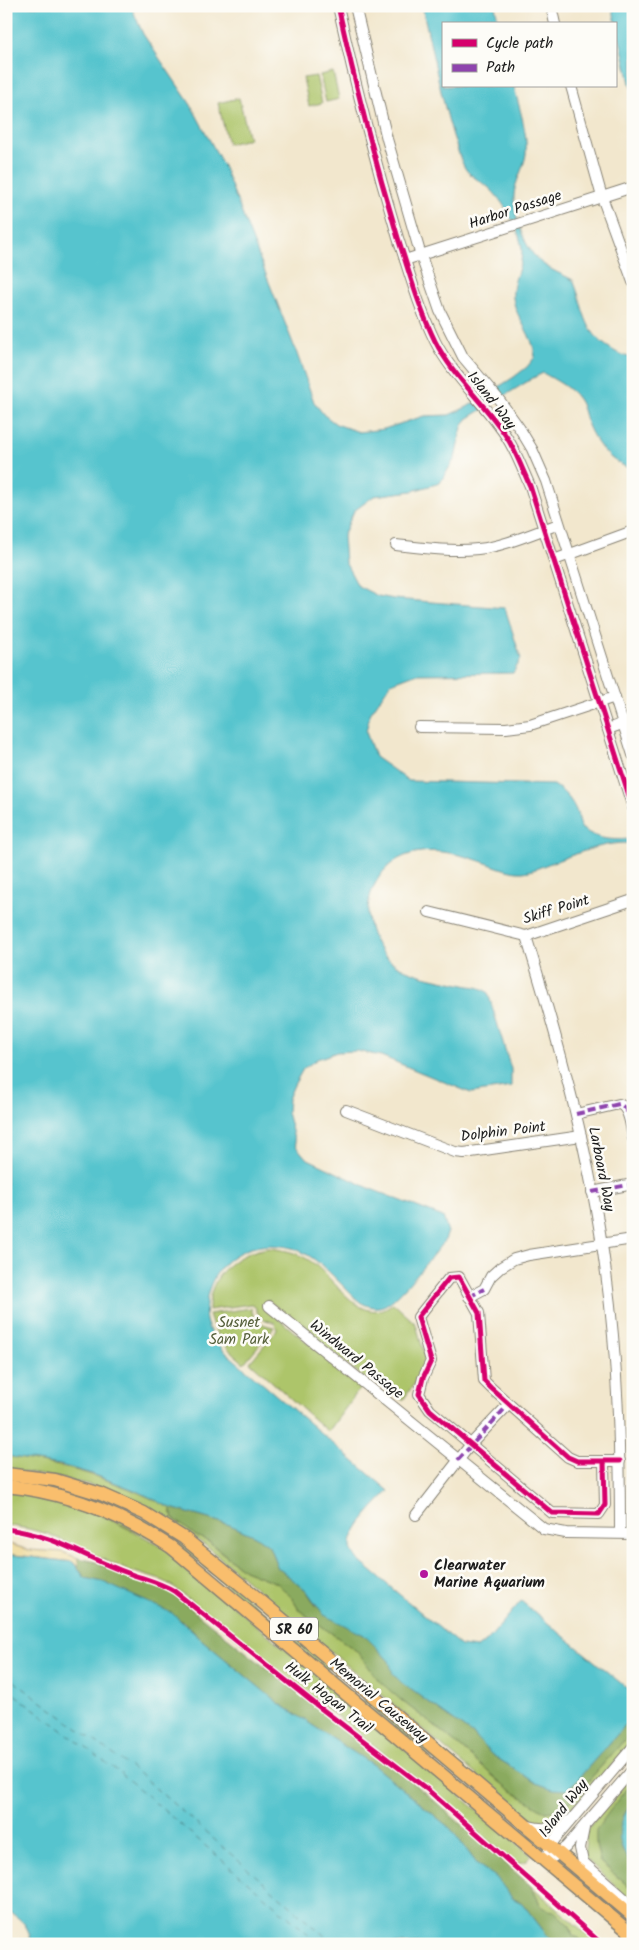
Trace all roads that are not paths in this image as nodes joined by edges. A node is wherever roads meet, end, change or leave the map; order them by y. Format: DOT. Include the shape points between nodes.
graph roads {
  1 [pos="338,6"];
  2 [pos="355,6"];
  3 [pos="551,6"];
  4 [pos="358,21"];
  5 [pos="555,22"];
  6 [pos="342,24"];
  7 [pos="572,88"];
  8 [pos="633,187"];
  9 [pos="602,197"];
  10 [pos="421,256"];
  11 [pos="405,260"];
  12 [pos="633,282"];
  13 [pos="559,524"];
  14 [pos="544,529"];
  15 [pos="633,530"];
  16 [pos="396,545"];
  17 [pos="570,555"];
  18 [pos="554,560"];
  19 [pos="615,698"];
  20 [pos="599,702"];
  21 [pos="628,722"];
  22 [pos="419,727"];
  23 [pos="608,729"];
  24 [pos="633,755"];
  25 [pos="633,808"];
  26 [pos="633,900"];
  27 [pos="429,912"];
  28 [pos="526,936"];
  29 [pos="346,1110"];
  30 [pos="576,1114"];
  31 [pos="630,1116"];
  32 [pos="581,1136"];
  33 [pos="633,1139"];
  34 [pos="633,1184"];
  35 [pos="592,1192"];
  36 [pos="633,1239"];
  37 [pos="601,1244"];
  38 [pos="469,1297"];
  39 [pos="269,1306"];
  40 [pos="509,1404"];
  41 [pos="471,1444"];
  42 [pos="458,1460"];
  43 [pos="620,1461"];
  44 [pos="604,1462"];
  45 [pos="6,1474"];
  46 [pos="6,1486"];
  47 [pos="416,1515"];
  48 [pos="620,1533"];
  49 [pos="633,1534"];
  50 [pos="351,1678"];
  51 [pos="342,1689"];
  52 [pos="633,1747"];
  53 [pos="633,1769"];
  54 [pos="574,1816"];
  55 [pos="527,1825"];
  56 [pos="584,1827"];
  57 [pos="555,1850"];
  58 [pos="546,1861"];
  59 [pos="633,1906"];
  60 [pos="633,1916"];
  61 [pos="633,1935"];
  1 -- 6 [label="street, Island Way"];
  2 -- 4 [label="street, Island Way"];
  3 -- 5 [label="street"];
  4 -- 6 [label="street"];
  4 -- 10 [label="street, Island Way" via="387,139"];
  6 -- 11 [label="street, Island Way" via="371,143"];
  7 -- 9 [label="street"];
  8 -- 9 [label="street, Harbor Passage"];
  9 -- 10 [label="street, Harbor Passage"];
  9 -- 12 [label="street"];
  10 -- 11 [label="street, Harbor Passage"];
  10 -- 13 [label="street, Island Way" via="452,339 532,449"];
  11 -- 14 [label="street, Island Way" via="436,343 451,367 500,427 516,454"];
  13 -- 14 [label="street"];
  13 -- 17 [label="street, Island Way"];
  14 -- 16 [label="street" via="480,549"];
  14 -- 18 [label="street, Island Way"];
  15 -- 17 [label="street"];
  17 -- 18 [label="street"];
  17 -- 19 [label="street, Island Way"];
  18 -- 20 [label="street, Island Way"];
  19 -- 20 [label="street"];
  19 -- 21 [label="street, Island Way"];
  20 -- 22 [label="street" via="530,725 506,728"];
  20 -- 23 [label="street, Island Way"];
  21 -- 23 [label="street"];
  21 -- 24 [label="street, Island Way"];
  23 -- 25 [label="street, Island Way"];
  26 -- 28 [label="street, Skiff Point"];
  27 -- 28 [label="street, Skiff Point"];
  28 -- 30 [label="street, Larboard Way"];
  29 -- 32 [label="street, Dolphin Point" via="464,1153"];
  30 -- 31 [label="street" via="619,1104"];
  30 -- 32 [label="street, Larboard Way"];
  31 -- 33 [label="street"];
  32 -- 35 [label="street, Larboard Way"];
  34 -- 35 [label="street"];
  35 -- 37 [label="street, Larboard Way"];
  36 -- 37 [label="street"];
  37 -- 38 [label="street" via="514,1259 501,1266 484,1289"];
  37 -- 43 [label="street, Larboard Way" via="613,1327"];
  38 -- 40 [label="street" via="479,1313 484,1381"];
  38 -- 41 [label="street" via="459,1277 449,1278 418,1317 431,1362 419,1394 430,1410"];
  39 -- 42 [label="street, Windward Passage"];
  40 -- 41 [label="street"];
  40 -- 44 [label="street" via="568,1458"];
  41 -- 42 [label="street"];
  41 -- 44 [label="street" via="552,1513 599,1514 605,1506"];
  42 -- 47 [label="street"];
  42 -- 48 [label="street, Windward Passage" via="544,1529 566,1533"];
  43 -- 44 [label="street"];
  43 -- 48 [label="street, Larboard Way"];
  45 -- 50 [label="main road, Memorial Causeway / SR 60" via="77,1486 122,1502 164,1525 210,1559"];
  46 -- 51 [label="main road, Memorial Causeway / SR 60" via="72,1499 153,1535"];
  48 -- 49 [label="street, Windward Passage"];
  50 -- 51 [label="street"];
  50 -- 55 [label="main road, Memorial Causeway / SR 60"];
  51 -- 58 [label="main road, Memorial Causeway / SR 60"];
  52 -- 54 [label="street, Island Way"];
  53 -- 56 [label="street, Island Way"];
  54 -- 55 [label="street" via="548,1829"];
  54 -- 57 [label="street, Island Way"];
  55 -- 57 [label="main road, Memorial Causeway / SR 60"];
  56 -- 57 [label="street, Island Way"];
  56 -- 59 [label="street" via="580,1848 583,1862"];
  57 -- 58 [label="street, Island Way"];
  57 -- 60 [label="main road, Memorial Causeway / SR 60"];
  58 -- 61 [label="main road, Memorial Causeway / SR 60"];
}
